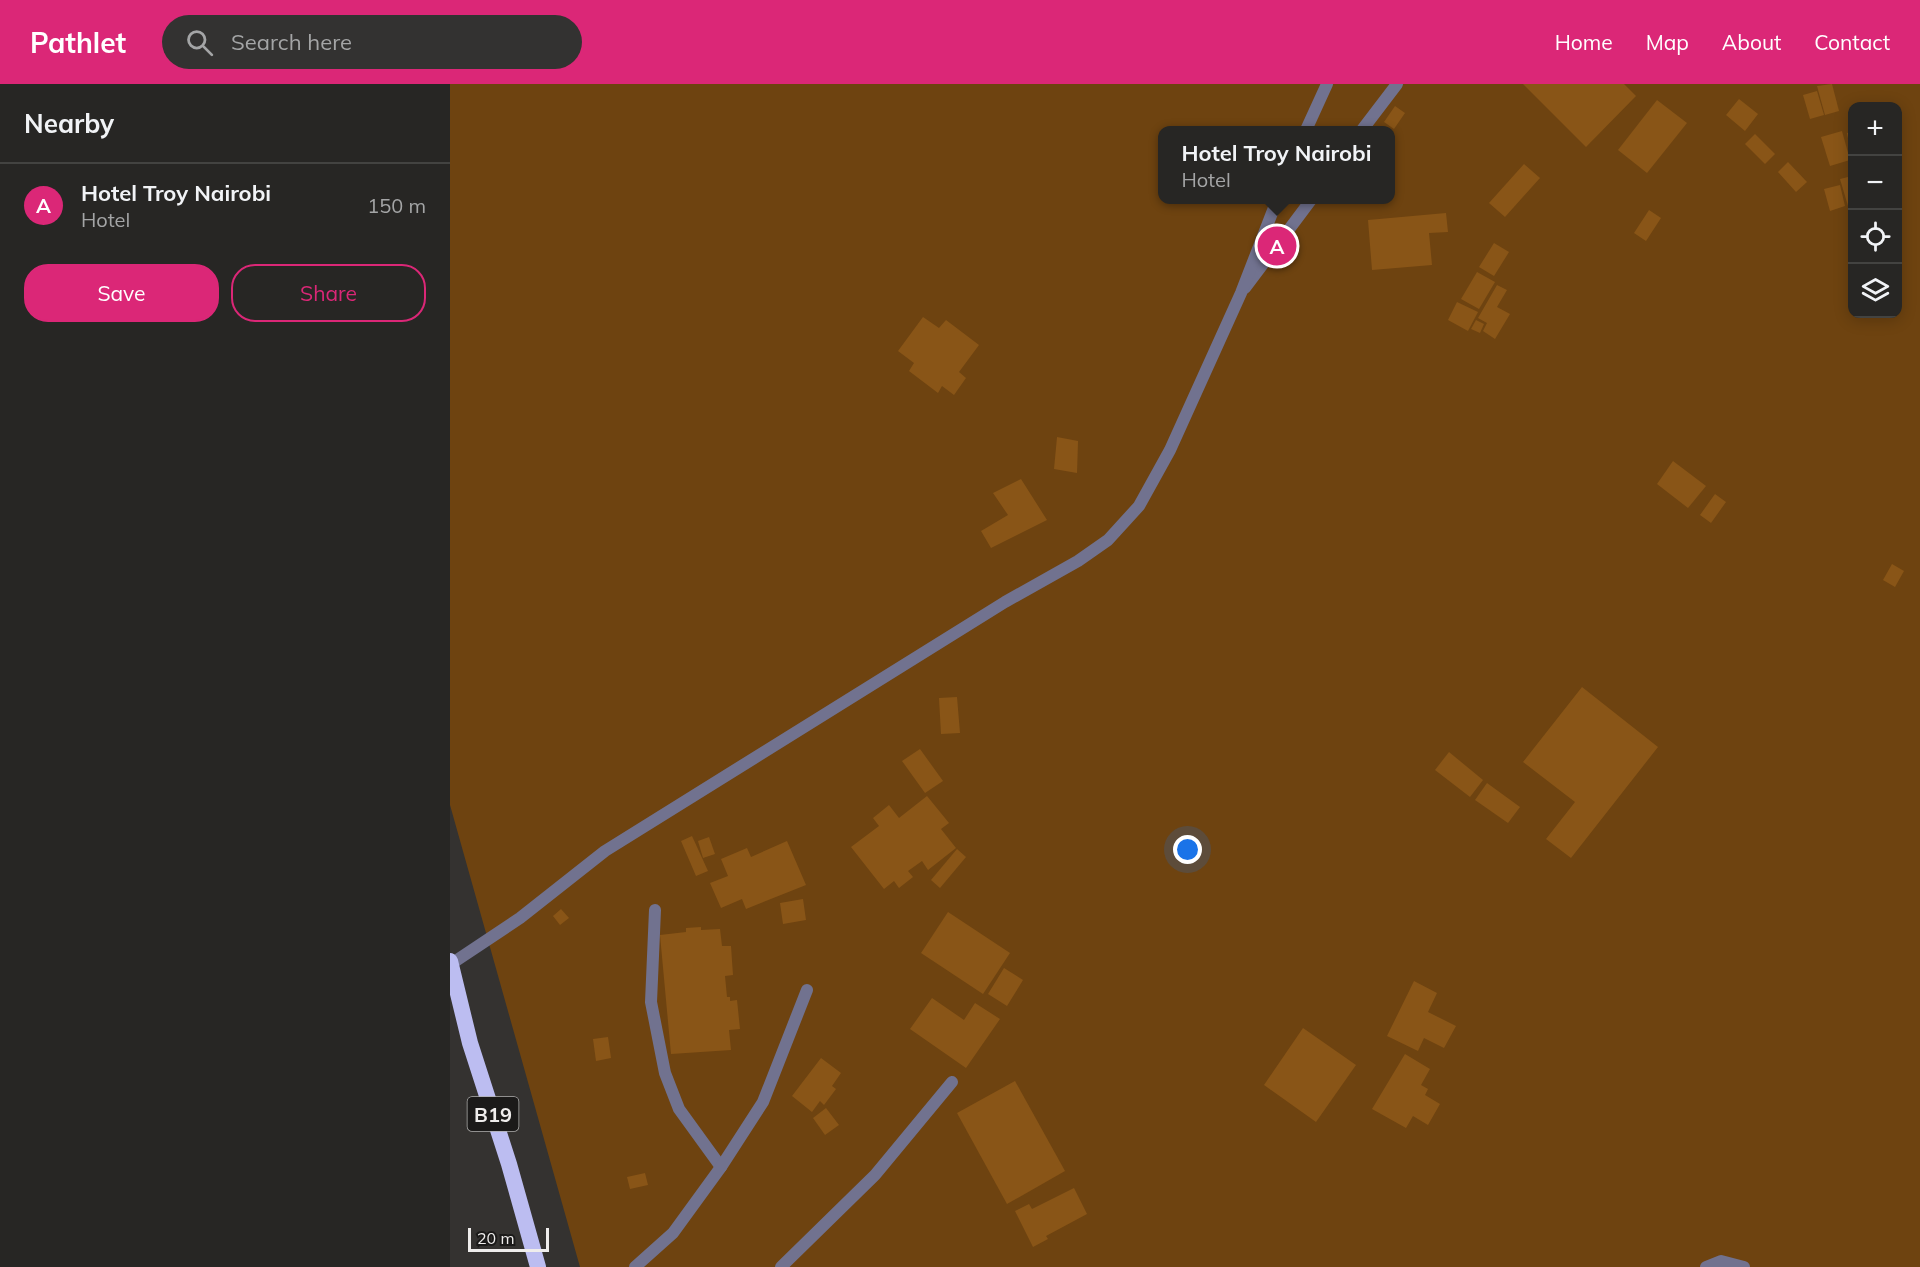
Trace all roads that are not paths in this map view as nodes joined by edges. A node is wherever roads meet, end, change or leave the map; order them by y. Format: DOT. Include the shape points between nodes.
graph roads {
  1 [pos="1327,84"];
  2 [pos="1397,84"];
  3 [pos="1308,126"];
  4 [pos="1365,126"];
  5 [pos="1275,204"];
  6 [pos="1308,204"];
  7 [pos="1241,293"];
  8 [pos="655,910"];
  9 [pos="450,962"];
  10 [pos="807,990"];
  11 [pos="952,1082"];
  12 [pos="721,1167"];
  13 [pos="538,1267"];
  14 [pos="635,1267"];
  15 [pos="780,1267"];
  16 [pos="1706,1267"];
  17 [pos="1744,1267"];
  1 -- 3 [label="street"];
  2 -- 4 [label="street"];
  5 -- 7 [label="street"];
  6 -- 7 [label="street"];
  7 -- 9 [label="street" via="1170,450 1139,506 1108,540 605,850 520,918"];
  8 -- 12 [label="street" via="651,1002 665,1073 679,1109"];
  9 -- 13 [label="highway, B19" via="470,1043"];
  10 -- 12 [label="street" via="763,1102"];
  11 -- 15 [label="street" via="875,1175"];
  12 -- 14 [label="street" via="673,1233"];
  16 -- 17 [label="street" via="1721,1261"];
}
